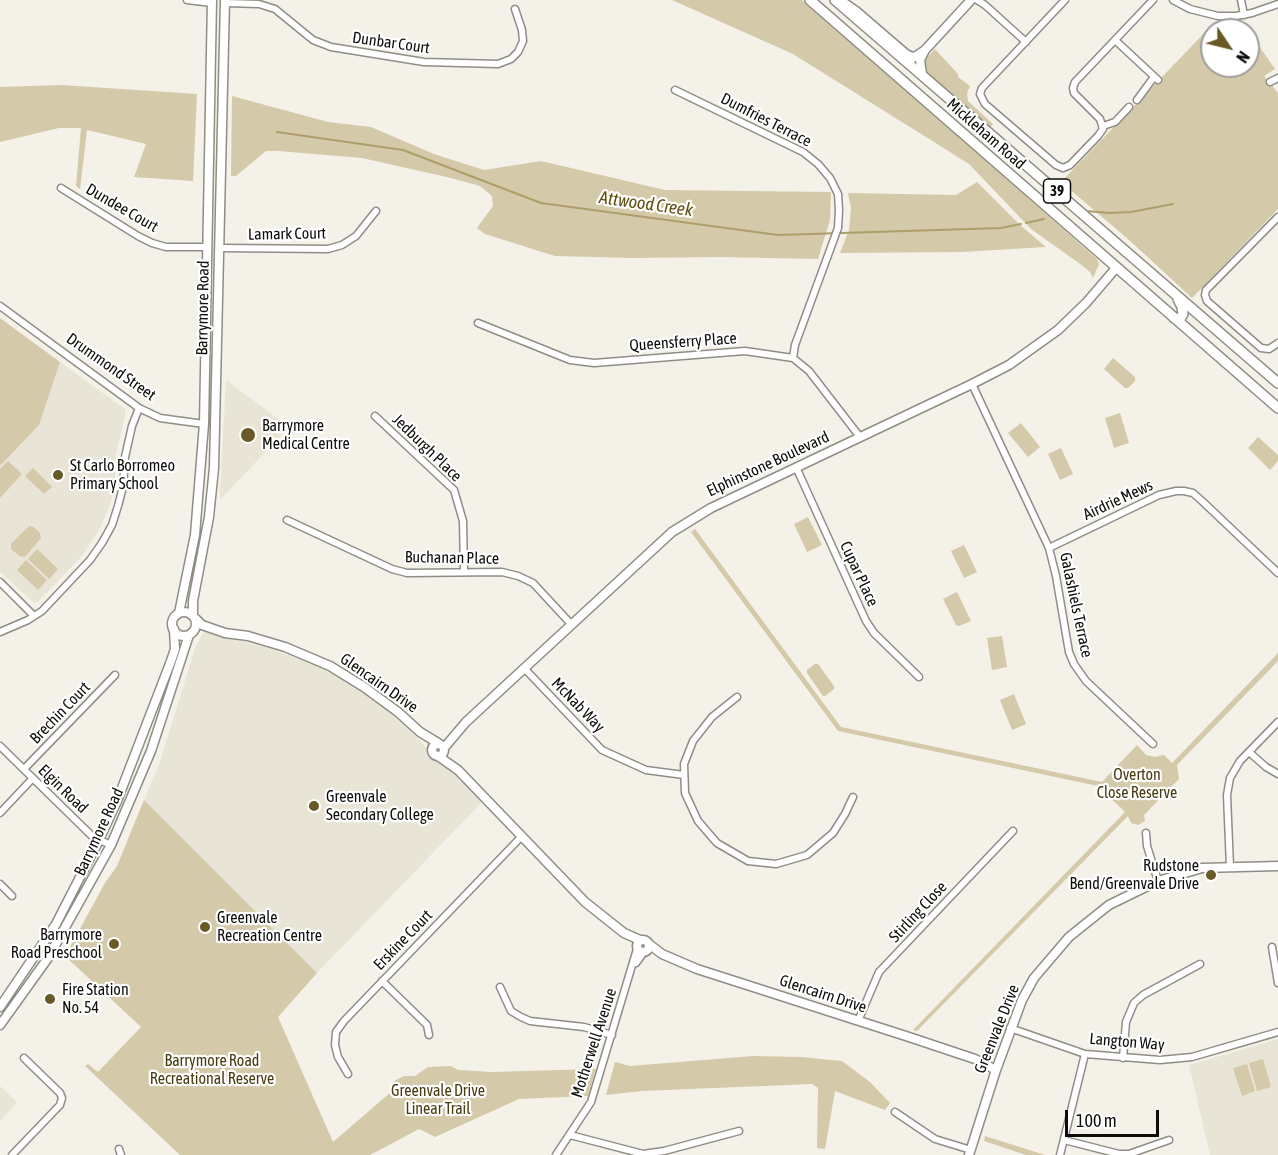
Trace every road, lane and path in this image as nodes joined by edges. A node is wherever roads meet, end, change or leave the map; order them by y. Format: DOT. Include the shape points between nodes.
graph roads {
  1 [pos="187,0"];
  2 [pos="810,0"];
  3 [pos="837,0"];
  4 [pos="971,0"];
  5 [pos="977,0"];
  6 [pos="1065,0"];
  7 [pos="1153,0"];
  8 [pos="1173,0"];
  9 [pos="1241,0"];
  10 [pos="212,2"];
  11 [pos="225,2"];
  12 [pos="1278,4"];
  13 [pos="515,9"];
  14 [pos="1244,15"];
  15 [pos="1115,40"];
  16 [pos="1026,42"];
  17 [pos="925,50"];
  18 [pos="917,56"];
  19 [pos="908,62"];
  20 [pos="922,74"];
  21 [pos="911,88"];
  22 [pos="675,90"];
  23 [pos="1137,100"];
  24 [pos="1129,107"];
  25 [pos="1103,126"];
  26 [pos="61,188"];
  27 [pos="376,211"];
  28 [pos="1278,217"];
  29 [pos="207,247"];
  30 [pos="220,248"];
  31 [pos="1116,268"];
  32 [pos="1162,282"];
  33 [pos="0,306"];
  34 [pos="1174,318"];
  35 [pos="478,323"];
  36 [pos="1277,344"];
  37 [pos="793,358"];
  38 [pos="1278,383"];
  39 [pos="972,384"];
  40 [pos="140,408"];
  41 [pos="1278,408"];
  42 [pos="375,416"];
  43 [pos="204,424"];
  44 [pos="216,425"];
  45 [pos="860,437"];
  46 [pos="796,468"];
  47 [pos="287,520"];
  48 [pos="1049,548"];
  49 [pos="464,572"];
  50 [pos="1278,573"];
  51 [pos="0,582"];
  52 [pos="179,613"];
  53 [pos="34,616"];
  54 [pos="195,617"];
  55 [pos="571,624"];
  56 [pos="174,629"];
  57 [pos="215,629"];
  58 [pos="0,632"];
  59 [pos="191,633"];
  60 [pos="524,668"];
  61 [pos="115,675"];
  62 [pos="919,677"];
  63 [pos="737,697"];
  64 [pos="1278,722"];
  65 [pos="1153,744"];
  66 [pos="0,746"];
  67 [pos="439,748"];
  68 [pos="1249,752"];
  69 [pos="24,769"];
  70 [pos="1278,774"];
  71 [pos="684,775"];
  72 [pos="33,778"];
  73 [pos="853,797"];
  74 [pos="0,813"];
  75 [pos="1013,831"];
  76 [pos="1146,832"];
  77 [pos="522,836"];
  78 [pos="99,840"];
  79 [pos="111,845"];
  80 [pos="1278,866"];
  81 [pos="1230,867"];
  82 [pos="1158,881"];
  83 [pos="0,884"];
  84 [pos="12,896"];
  85 [pos="642,947"];
  86 [pos="1272,947"];
  87 [pos="1200,964"];
  88 [pos="382,981"];
  89 [pos="1278,983"];
  90 [pos="500,987"];
  91 [pos="0,1006"];
  92 [pos="858,1021"];
  93 [pos="0,1025"];
  94 [pos="1010,1028"];
  95 [pos="1278,1032"];
  96 [pos="429,1035"];
  97 [pos="612,1035"];
  98 [pos="1085,1054"];
  99 [pos="24,1058"];
  100 [pos="1123,1058"];
  101 [pos="997,1066"];
  102 [pos="348,1074"];
  103 [pos="895,1112"];
  104 [pos="739,1131"];
  105 [pos="570,1135"];
  106 [pos="1064,1140"];
  107 [pos="1169,1140"];
  108 [pos="970,1153"];
  109 [pos="643,1154"];
  110 [pos="12,1155"];
  111 [pos="556,1155"];
  112 [pos="1060,1155"];
  1 -- 10 [label="street"];
  2 -- 21 [label="main road, Mickleham Road / 39"];
  3 -- 18 [label="street" via="856,11 906,54"];
  3 -- 19 [label="main road, Mickleham Road / 39"];
  4 -- 17 [label="street"];
  5 -- 16 [label="street"];
  6 -- 16 [label="street"];
  7 -- 15 [label="street"];
  8 -- 14 [label="street" via="1209,14"];
  9 -- 14 [label="street"];
  10 -- 11 [label="street"];
  10 -- 29 [label="street, Barrymore Road"];
  11 -- 13 [label="street, Dunbar Court" via="275,9 306,36 331,47 445,63 498,64 511,59 523,41"];
  11 -- 30 [label="street, Barrymore Road"];
  12 -- 14 [label="street"];
  15 -- 23 [label="street" via="1156,79"];
  15 -- 25 [label="street" via="1073,88"];
  16 -- 25 [label="street" via="982,88 980,99 1060,168 1070,165"];
  17 -- 18 [label="street"];
  17 -- 20 [label="street" via="920,60"];
  18 -- 19 [label="street"];
  19 -- 20 [label="main road, Mickleham Road / 39"];
  19 -- 21 [label="main road" via="904,70"];
  20 -- 32 [label="main road, Mickleham Road / 39"];
  21 -- 31 [label="main road, Mickleham Road / 39"];
  22 -- 37 [label="street, Dumfries Terrace" via="803,152 830,177 838,194 838,228"];
  24 -- 25 [label="street" via="1115,122"];
  26 -- 29 [label="street, Dundee Court" via="152,243"];
  27 -- 30 [label="street, Lamark Court" via="356,236 328,249"];
  28 -- 36 [label="street" via="1205,294 1261,348"];
  29 -- 30 [label="street"];
  29 -- 43 [label="street, Barrymore Road"];
  30 -- 44 [label="street, Barrymore Road"];
  31 -- 34 [label="main road, Mickleham Road / 39"];
  31 -- 39 [label="street, Elphinstone Boulevard" via="1086,303 1042,343"];
  32 -- 34 [label="main road" via="1182,307 1181,318"];
  32 -- 38 [label="main road, Mickleham Road / 39"];
  33 -- 40 [label="street, Drummond Street"];
  34 -- 41 [label="main road, Mickleham Road / 39"];
  35 -- 37 [label="street, Queensferry Place" via="570,360 594,363 745,351"];
  37 -- 45 [label="street" via="810,371"];
  39 -- 45 [label="street, Elphinstone Boulevard"];
  39 -- 48 [label="street, Galashiels Terrace"];
  40 -- 43 [label="street, Drummond Street" via="160,418"];
  40 -- 53 [label="street" via="125,457 123,487 107,535 90,560"];
  42 -- 49 [label="street, Jedburgh Place" via="454,490 463,521"];
  43 -- 44 [label="street, Drummond Street"];
  43 -- 52 [label="street, Barrymore Road" via="195,536"];
  44 -- 54 [label="street, Barrymore Road" via="210,510 193,601"];
  45 -- 46 [label="street, Elphinstone Boulevard"];
  46 -- 55 [label="street, Elphinstone Boulevard" via="711,508 672,532"];
  46 -- 62 [label="street, Cupar Place" via="866,621"];
  47 -- 49 [label="street, Buchanan Place" via="392,569 407,573"];
  48 -- 50 [label="street, Airdrie Mews" via="1159,495 1184,491 1193,493"];
  48 -- 65 [label="street, Galashiels Terrace" via="1074,664 1086,681"];
  49 -- 55 [label="street, Buchanan Place" via="502,572 533,583"];
  51 -- 53 [label="street"];
  52 -- 54 [label="street"];
  52 -- 56 [label="street" via="173,619"];
  53 -- 58 [label="street"];
  54 -- 57 [label="street, Glencairn Drive" via="202,625"];
  54 -- 59 [label="street"];
  55 -- 60 [label="street, Elphinstone Boulevard"];
  56 -- 59 [label="street" via="182,635"];
  56 -- 78 [label="street, Barrymore Road" via="171,661"];
  57 -- 59 [label="street, Glencairn Drive"];
  57 -- 67 [label="street, Glencairn Drive" via="285,647 330,666 373,693"];
  59 -- 79 [label="street, Barrymore Road" via="151,751"];
  60 -- 67 [label="street, Elphinstone Boulevard"];
  60 -- 71 [label="street, McNab Way" via="602,750 646,770"];
  61 -- 69 [label="street, Brechin Court"];
  63 -- 71 [label="street" via="712,717 693,741"];
  64 -- 68 [label="street"];
  66 -- 69 [label="street, Elgin Road"];
  67 -- 77 [label="street, Glencairn Drive"];
  68 -- 70 [label="street"];
  68 -- 81 [label="street" via="1236,766 1228,784"];
  69 -- 72 [label="street, Elgin Road"];
  71 -- 73 [label="street" via="685,793 698,821 717,843 748,861 776,864 807,855 833,833"];
  72 -- 74 [label="street"];
  72 -- 78 [label="street, Elgin Road"];
  75 -- 92 [label="street, Stirling Close" via="879,972"];
  76 -- 82 [label="street"];
  77 -- 85 [label="street, Glencairn Drive" via="585,902"];
  77 -- 88 [label="street, Erskine Court"];
  78 -- 79 [label="street, Elgin Road"];
  78 -- 91 [label="street, Barrymore Road" via="56,924"];
  79 -- 93 [label="street, Barrymore Road" via="48,958"];
  80 -- 81 [label="street, Greenvale Drive"];
  81 -- 82 [label="street, Greenvale Drive" via="1202,868"];
  82 -- 94 [label="street, Greenvale Drive" via="1109,905 1069,937 1034,978"];
  83 -- 84 [label="street"];
  85 -- 92 [label="street, Glencairn Drive" via="696,969"];
  85 -- 97 [label="street, Motherwell Avenue"];
  86 -- 89 [label="street"];
  87 -- 100 [label="street" via="1143,994 1134,1003 1126,1022"];
  88 -- 96 [label="street" via="427,1025"];
  88 -- 102 [label="street, Erskine Court" via="336,1032 336,1051"];
  90 -- 97 [label="street" via="511,1011 530,1021 584,1027"];
  92 -- 101 [label="street, Glencairn Drive"];
  94 -- 98 [label="street, Langton Way"];
  94 -- 101 [label="street, Greenvale Drive"];
  95 -- 100 [label="street, Langton Way" via="1183,1059"];
  97 -- 105 [label="street, Motherwell Avenue" via="591,1102"];
  98 -- 100 [label="street, Langton Way"];
  98 -- 106 [label="street"];
  99 -- 110 [label="street" via="62,1098 60,1105"];
  101 -- 108 [label="street, Greenvale Drive"];
  103 -- 108 [label="street" via="935,1139"];
  104 -- 109 [label="street"];
  105 -- 109 [label="street"];
  105 -- 111 [label="street, Motherwell Avenue"];
  106 -- 107 [label="street" via="1119,1154"];
  106 -- 112 [label="street"];
}
